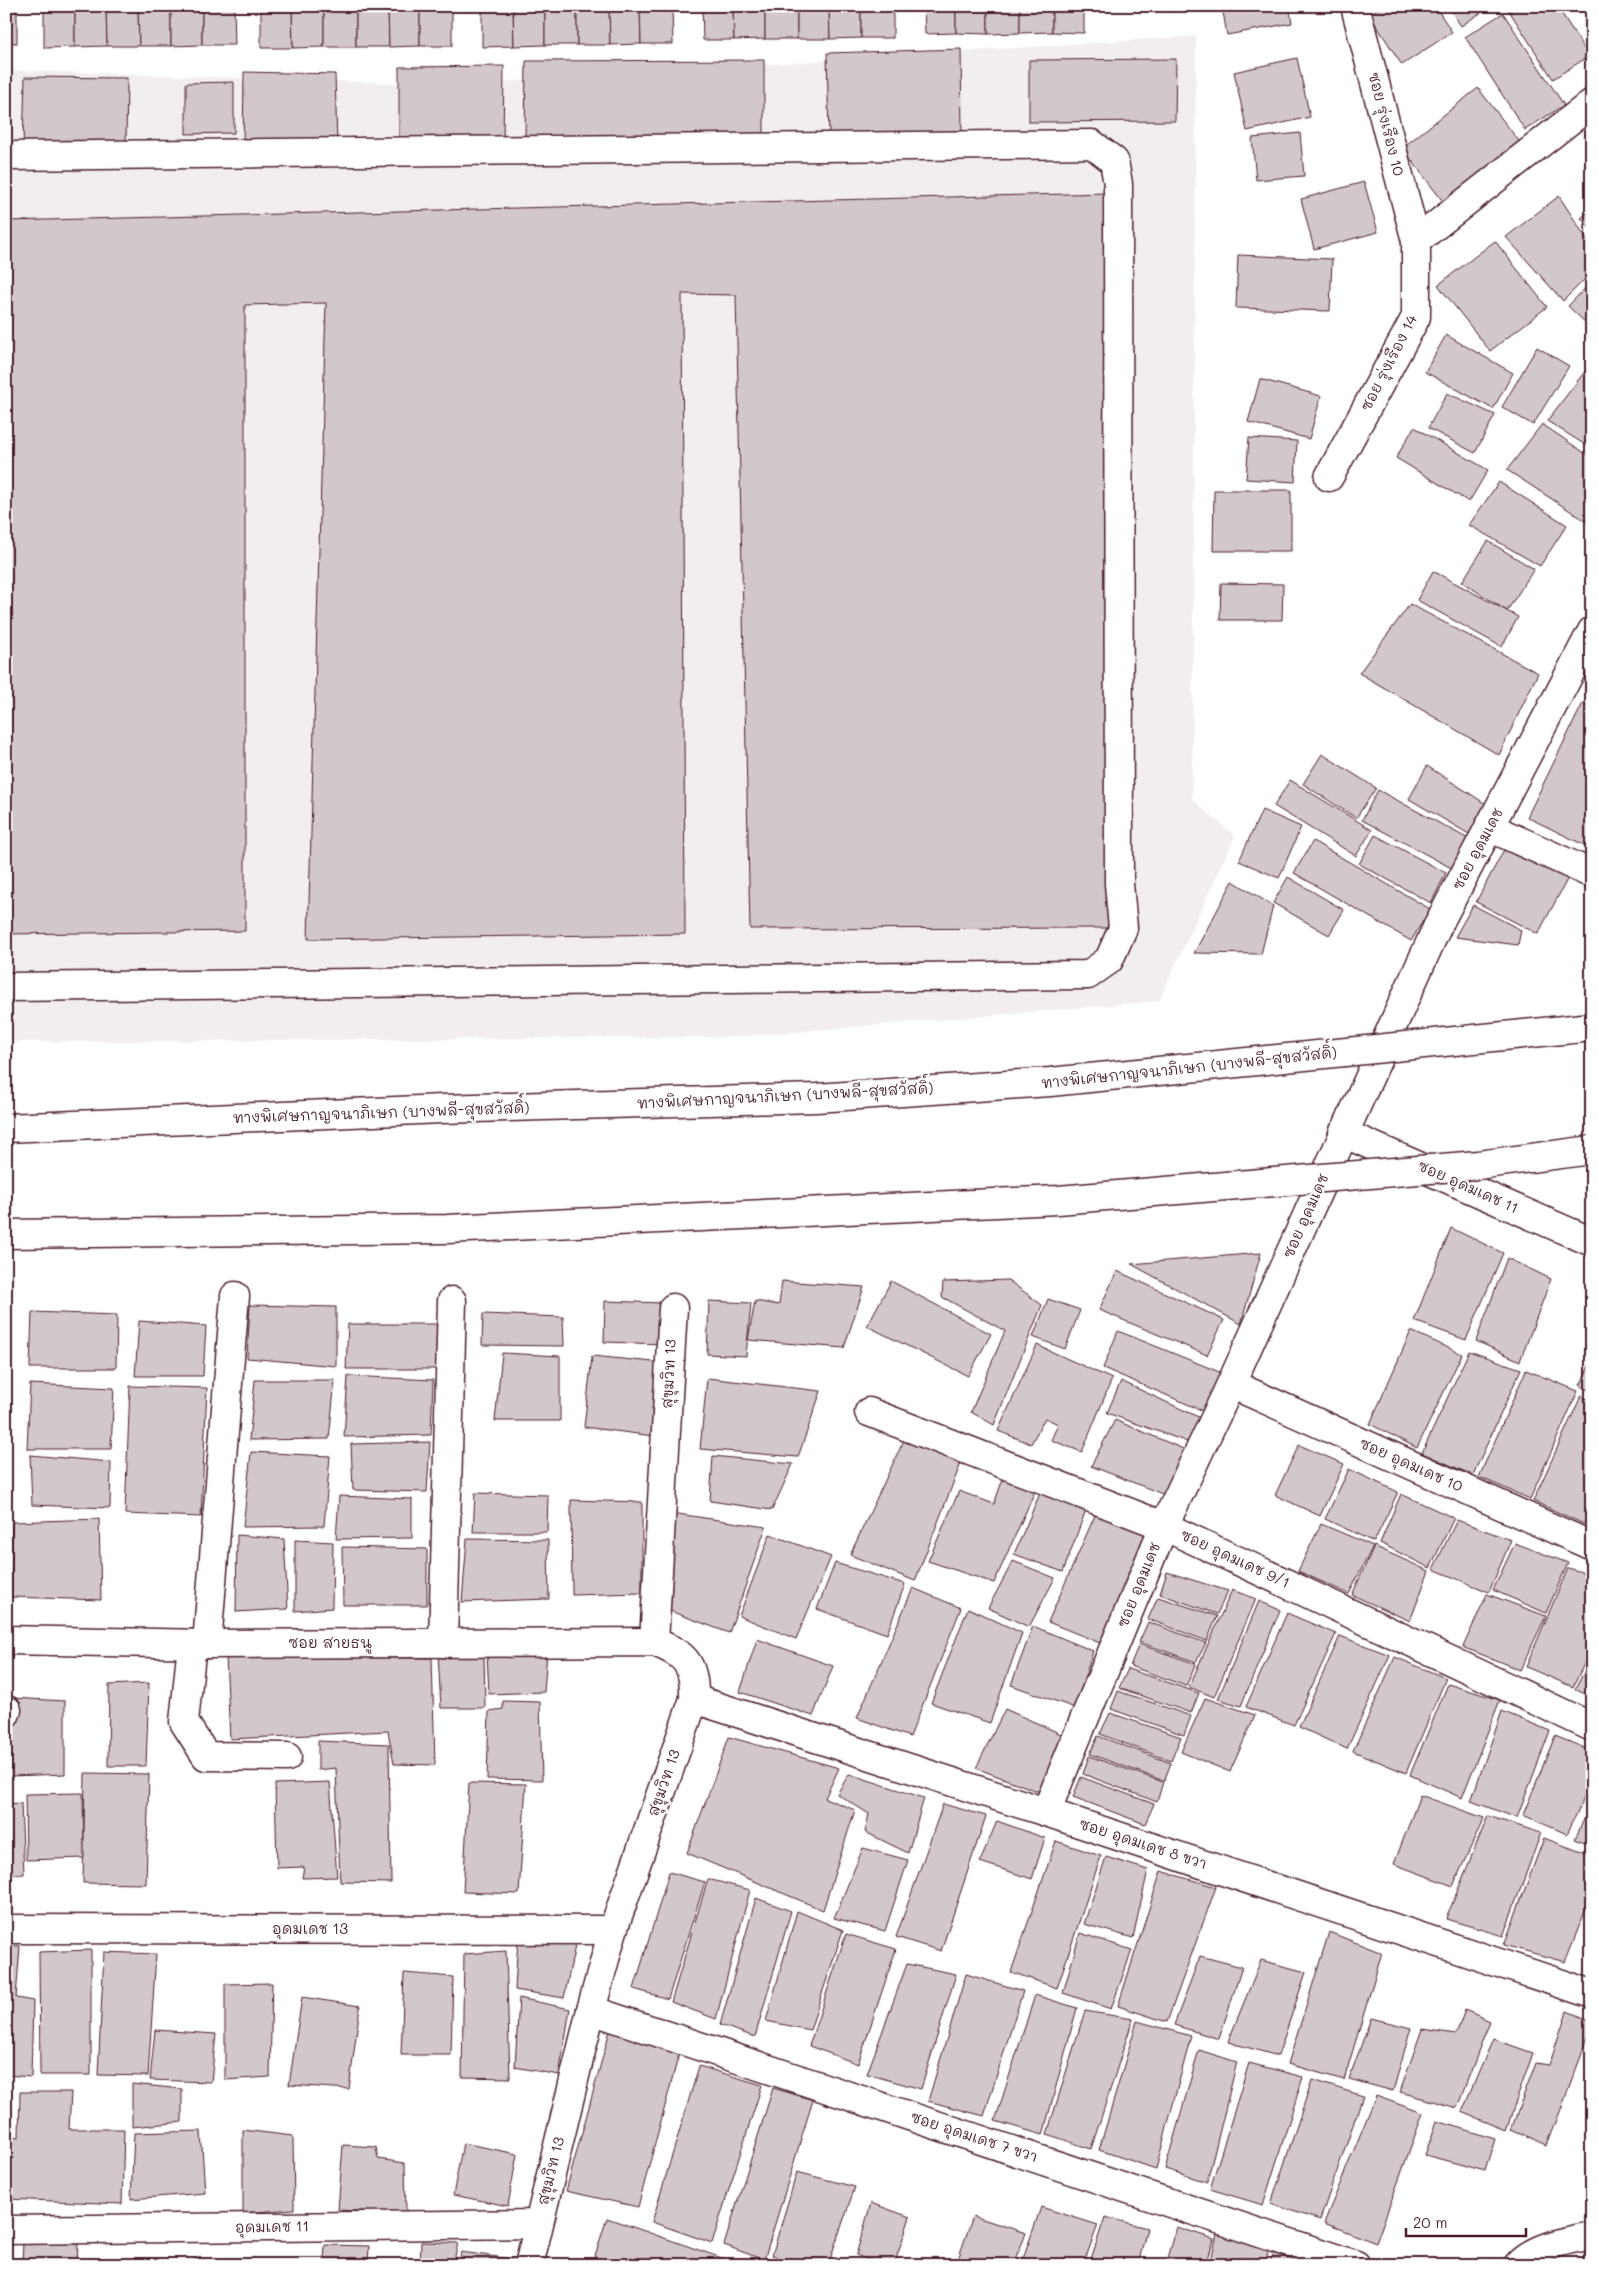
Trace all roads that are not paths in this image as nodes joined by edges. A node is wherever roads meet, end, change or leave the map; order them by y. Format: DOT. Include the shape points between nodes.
graph roads {
  1 [pos="1356,6"];
  2 [pos="1592,103"];
  3 [pos="6,156"];
  4 [pos="1416,242"];
  5 [pos="1329,477"];
  6 [pos="1592,631"];
  7 [pos="1489,827"];
  8 [pos="1592,874"];
  9 [pos="6,987"];
  10 [pos="1592,1027"];
  11 [pos="6,1128"];
  12 [pos="1344,1133"];
  13 [pos="1592,1150"];
  14 [pos="6,1234"];
  15 [pos="1592,1242"];
  16 [pos="235,1296"];
  17 [pos="452,1300"];
  18 [pos="673,1308"];
  19 [pos="1231,1384"];
  20 [pos="869,1412"];
  21 [pos="1164,1526"];
  22 [pos="1592,1546"];
  23 [pos="6,1640"];
  24 [pos="654,1642"];
  25 [pos="443,1643"];
  26 [pos="200,1644"];
  27 [pos="694,1699"];
  28 [pos="1592,1727"];
  29 [pos="287,1757"];
  30 [pos="1046,1812"];
  31 [pos="6,1929"];
  32 [pos="613,1930"];
  33 [pos="1592,1994"];
  34 [pos="591,2010"];
  35 [pos="538,2224"];
  36 [pos="6,2230"];
  37 [pos="1592,2236"];
  38 [pos="529,2265"];
  39 [pos="1356,2265"];
  40 [pos="1518,2265"];
  1 -- 4 [label="main road, ซอย รุ่งเรือง 10"];
  2 -- 4 [label="main road"];
  3 -- 9 [label="main road" via="1092,144 1114,161 1118,184 1119,884 1123,928 1109,960 1088,975"];
  4 -- 5 [label="main road, ซอย รุ่งเรือง 14" via="1416,317"];
  6 -- 7 [label="main road, ซอย อุดมเดช"];
  7 -- 8 [label="main road"];
  7 -- 12 [label="main road, ซอย อุดมเดช" via="1439,922"];
  10 -- 11 [label="main road, ทางพิเศษกาญจนาภิเษก (บางพลี-สุขสวัสดิ์), bridge" via="1050,1082 816,1098 451,1108"];
  12 -- 15 [label="main road, ซอย อุดมเดช 11"];
  12 -- 19 [label="main road, ซอย อุดมเดช"];
  13 -- 14 [label="main road, bridge" via="1478,1164 1058,1200 448,1229"];
  16 -- 26 [label="main road"];
  17 -- 25 [label="main road"];
  18 -- 24 [label="main road, สุขุมวิท 13"];
  19 -- 21 [label="main road, ซอย อุดมเดช"];
  19 -- 22 [label="main road, ซอย อุดมเดช 10"];
  20 -- 21 [label="main road, ซอย อุดมเดช 9/1"];
  21 -- 28 [label="main road, ซอย อุดมเดช 9/1"];
  21 -- 30 [label="main road, ซอย อุดมเดช"];
  23 -- 26 [label="main road, ซอย สายธนู"];
  24 -- 25 [label="main road, ซอย สายธนู"];
  24 -- 27 [label="main road, สุขุมวิท 13" via="677,1651 688,1664 694,1680"];
  25 -- 26 [label="main road, ซอย สายธนู"];
  26 -- 29 [label="main road" via="184,1722 206,1756"];
  27 -- 30 [label="main road, ซอย อุดมเดช 8 ขวา"];
  27 -- 32 [label="main road, สุขุมวิท 13"];
  30 -- 33 [label="main road, ซอย อุดมเดช 8 ขวา"];
  31 -- 32 [label="main road, อุดมเดช 13"];
  32 -- 34 [label="main road, สุขุมวิท 13"];
  34 -- 35 [label="main road, สุขุมวิท 13"];
  34 -- 39 [label="main road, ซอย อุดมเดช 7 ขวา"];
  35 -- 36 [label="main road, อุดมเดช 11"];
  35 -- 38 [label="main road, สุขุมวิท 13"];
  37 -- 40 [label="main road" via="1557,2244 1523,2258"];
}
